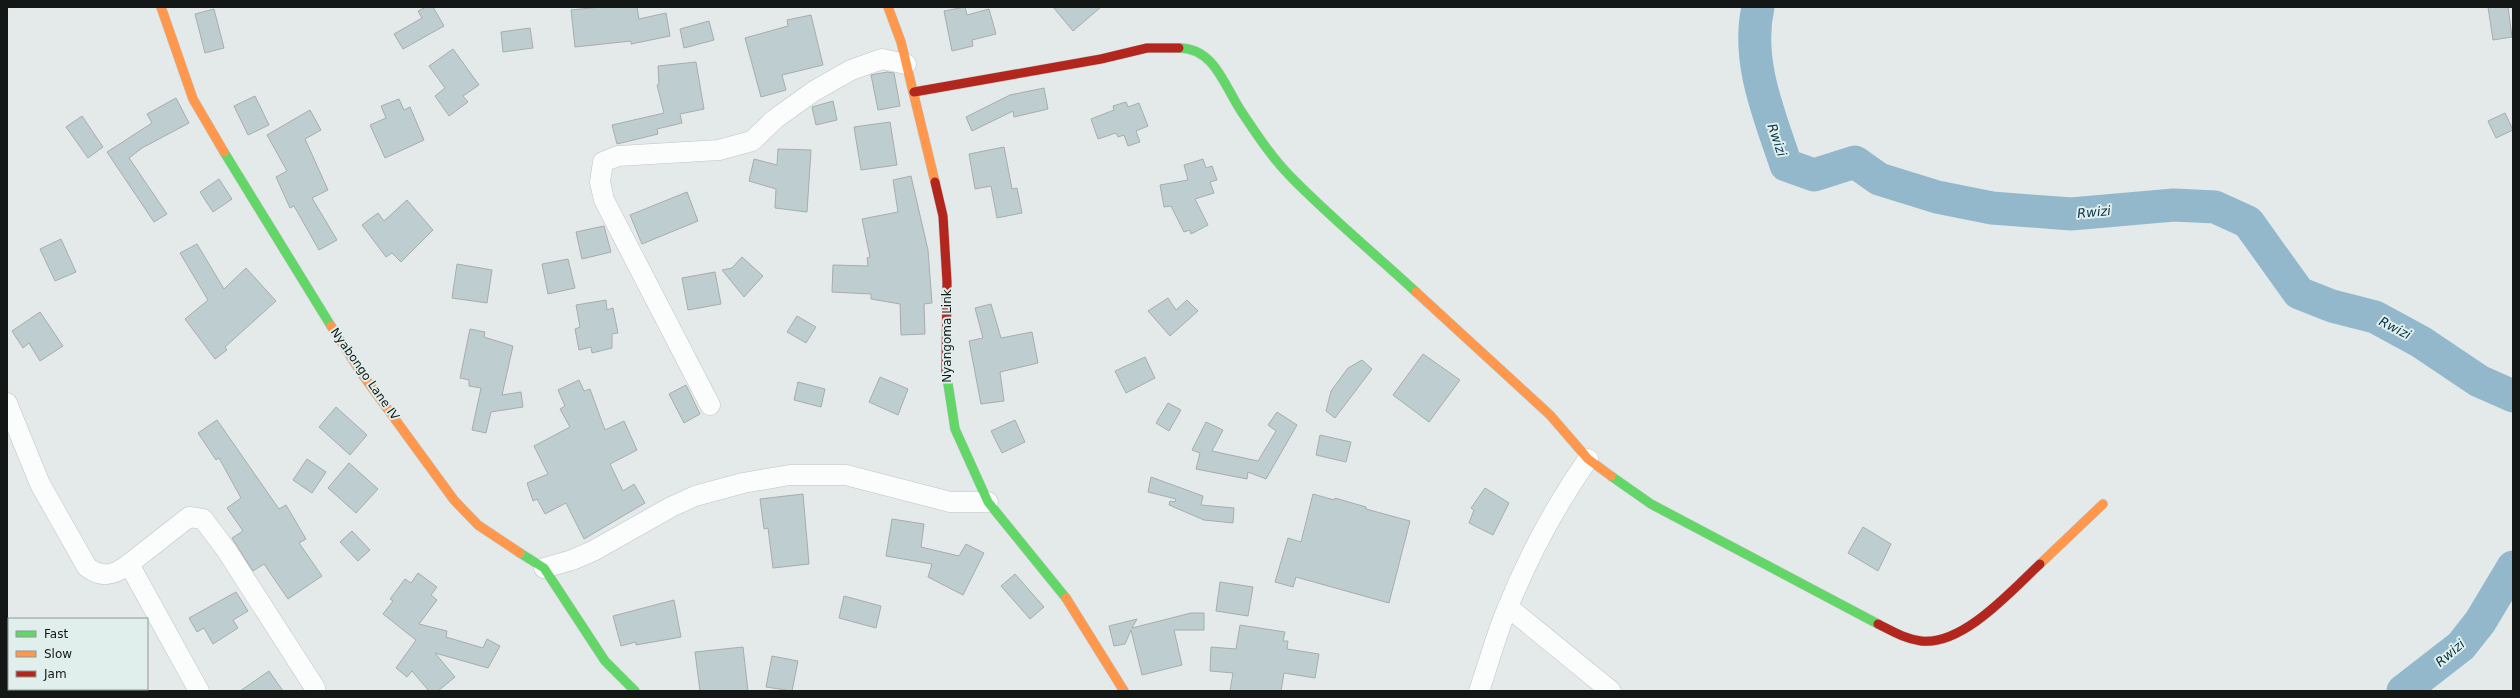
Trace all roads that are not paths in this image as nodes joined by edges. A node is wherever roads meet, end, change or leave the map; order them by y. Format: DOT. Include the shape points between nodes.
graph roads {
  1 [pos="161,7"];
  2 [pos="888,7"];
  3 [pos="906,64"];
  4 [pos="914,92"];
  5 [pos="7,403"];
  6 [pos="710,405"];
  7 [pos="1588,459"];
  8 [pos="988,502"];
  9 [pos="2103,504"];
  10 [pos="128,564"];
  11 [pos="544,568"];
  12 [pos="1508,607"];
  13 [pos="315,688"];
  14 [pos="199,691"];
  15 [pos="635,691"];
  16 [pos="1124,691"];
  17 [pos="1479,691"];
  18 [pos="1611,691"];
  1 -- 11 [label="street, Nyabongo Lane IV" via="193,99 258,210 362,374 454,500 483,529"];
  2 -- 3 [label="street, Nyangoma Link"];
  3 -- 4 [label="street, Nyangoma Link"];
  3 -- 6 [label="street" via="882,59 851,70 814,91 775,119 752,141 719,150 618,156 603,162 600,182 604,200"];
  4 -- 7 [label="street" via="1100,59 1147,48 1188,48 1205,55 1216,67 1242,113 1290,176 1550,415"];
  4 -- 8 [label="street, Nyangoma Link" via="943,216 947,282 945,355 948,393 955,429"];
  5 -- 10 [label="street" via="40,484 87,567 95,574 116,574"];
  7 -- 9 [label="street" via="1651,504 1901,636 1922,641 1939,640 1968,627 2012,590"];
  7 -- 12 [label="street" via="1564,493"];
  8 -- 11 [label="street" via="950,502 846,475 790,475 743,483 695,496 593,551"];
  8 -- 16 [label="street, Nyangoma Link" via="1073,607"];
  10 -- 13 [label="street" via="189,518 203,519 227,551"];
  10 -- 14 [label="street"];
  11 -- 15 [label="street, Nyabongo Lane IV" via="586,635 605,660"];
  12 -- 17 [label="street"];
  12 -- 18 [label="street"];
}
